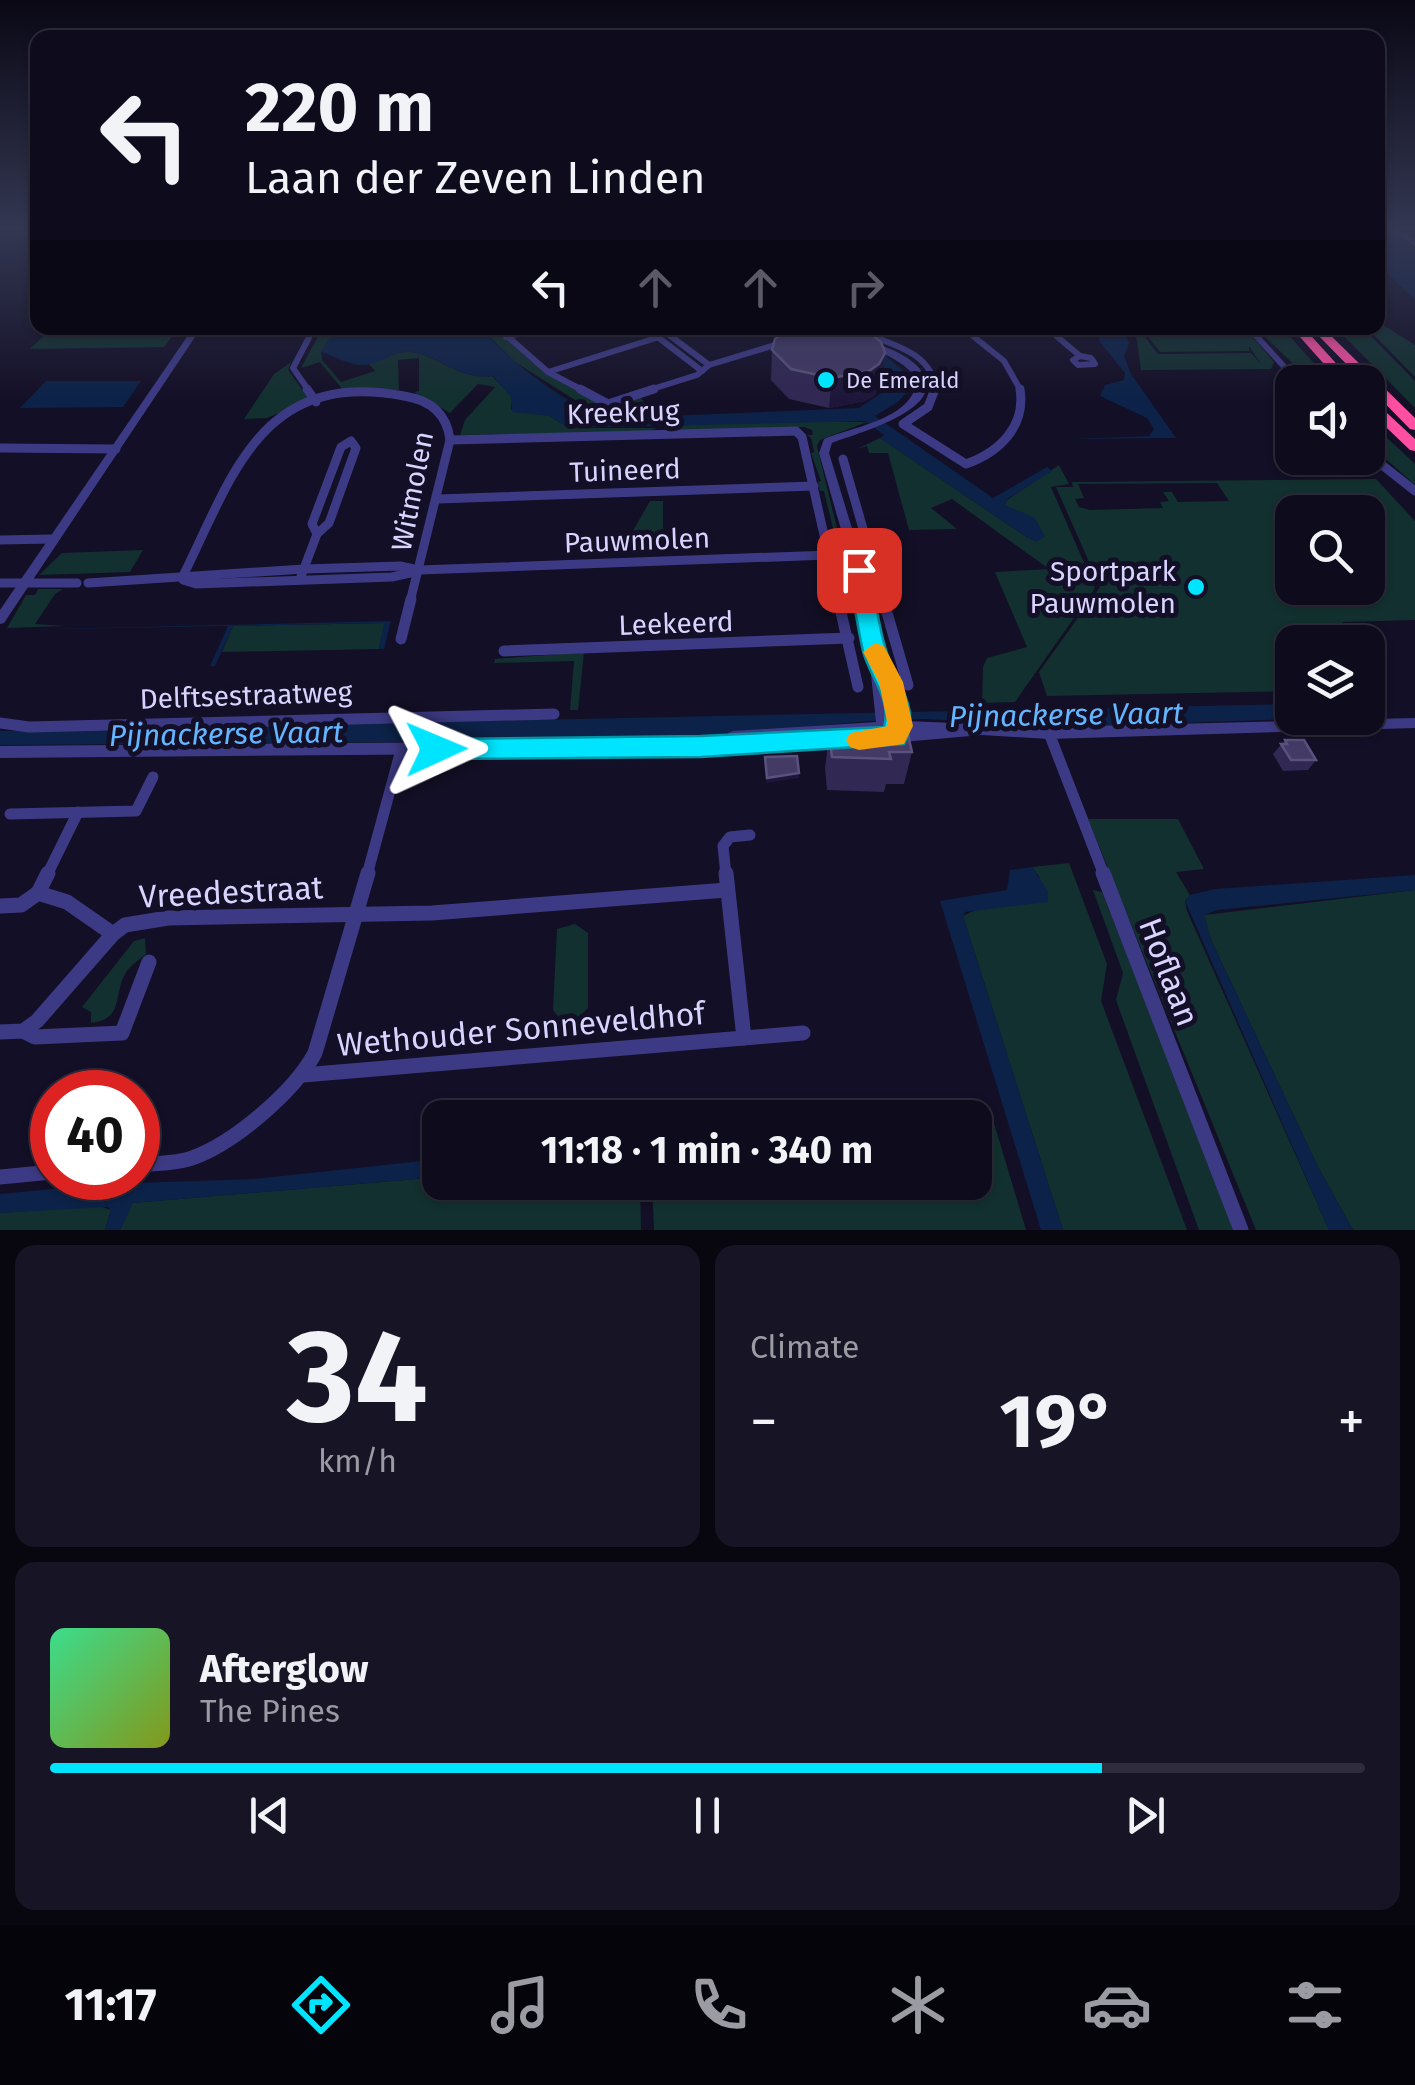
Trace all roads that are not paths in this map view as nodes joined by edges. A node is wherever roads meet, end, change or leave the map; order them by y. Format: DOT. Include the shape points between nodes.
graph roads {
  1 [pos="193,335"];
  2 [pos="310,335"];
  3 [pos="514,335"];
  4 [pos="651,335"];
  5 [pos="663,335"];
  6 [pos="843,335"];
  7 [pos="871,335"];
  8 [pos="973,335"];
  9 [pos="1054,335"];
  10 [pos="1254,335"];
  11 [pos="1304,335"];
  12 [pos="1325,335"];
  13 [pos="506,337"];
  14 [pos="794,340"];
  15 [pos="1282,365"];
  16 [pos="1332,365"];
  17 [pos="705,368"];
  18 [pos="1089,370"];
  19 [pos="548,372"];
  20 [pos="316,402"];
  21 [pos="1385,419"];
  22 [pos="1415,426"];
  23 [pos="450,440"];
  24 [pos="1415,447"];
  25 [pos="0,448"];
  26 [pos="116,449"];
  27 [pos="827,466"];
  28 [pos="1385,467"];
  29 [pos="814,486"];
  30 [pos="1415,490"];
  31 [pos="438,499"];
  32 [pos="316,534"];
  33 [pos="52,539"];
  34 [pos="0,540"];
  35 [pos="877,554"];
  36 [pos="852,555"];
  37 [pos="832,556"];
  38 [pos="420,570"];
  39 [pos="302,574"];
  40 [pos="182,579"];
  41 [pos="23,582"];
  42 [pos="0,583"];
  43 [pos="0,620"];
  44 [pos="849,638"];
  45 [pos="401,639"];
  46 [pos="504,651"];
  47 [pos="908,685"];
  48 [pos="858,686"];
  49 [pos="554,714"];
  50 [pos="0,722"];
  51 [pos="892,722"];
  52 [pos="1415,723"];
  53 [pos="1049,734"];
  54 [pos="400,750"];
  55 [pos="0,752"];
  56 [pos="152,776"];
  57 [pos="78,812"];
  58 [pos="10,814"];
  59 [pos="750,836"];
  60 [pos="727,890"];
  61 [pos="38,893"];
  62 [pos="0,906"];
  63 [pos="354,913"];
  64 [pos="113,934"];
  65 [pos="149,962"];
  66 [pos="23,1031"];
  67 [pos="0,1032"];
  68 [pos="803,1033"];
  69 [pos="744,1038"];
  70 [pos="303,1075"];
  71 [pos="160,1162"];
  72 [pos="30,1174"];
  73 [pos="0,1177"];
  74 [pos="1240,1230"];
  1 -- 26 [label="street"];
  2 -- 20 [label="street" via="292,368"];
  3 -- 13 [label="street"];
  4 -- 19 [label="street"];
  5 -- 17 [label="street"];
  6 -- 27 [label="street" via="893,352 916,371 920,386 915,398 885,419 828,442"];
  7 -- 8 [label="street" via="910,351 934,376 932,402 904,424 966,464 998,446 1016,426 1022,405 1002,355"];
  9 -- 18 [label="street" via="1080,356 1074,362"];
  10 -- 15 [label="street"];
  11 -- 16 [label="highway"];
  12 -- 22 [label="highway"];
  13 -- 19 [label="street"];
  14 -- 17 [label="street"];
  17 -- 19 [label="street" via="608,404"];
  20 -- 23 [label="street, Witmolen" via="409,396 442,414"];
  20 -- 40 [label="street, Witmolen" via="286,414 254,440"];
  21 -- 24 [label="highway"];
  23 -- 29 [label="street, Kreekrug" via="796,431"];
  23 -- 31 [label="street, Witmolen"];
  25 -- 26 [label="street"];
  26 -- 33 [label="street"];
  27 -- 35 [label="street" via="844,463"];
  27 -- 36 [label="street"];
  28 -- 30 [label="street"];
  29 -- 31 [label="street, Tuineerd"];
  29 -- 37 [label="street"];
  31 -- 38 [label="street, Witmolen"];
  32 -- 32 [label="street" via="312,524 341,447 352,441 356,448 329,523"];
  32 -- 39 [label="street"];
  33 -- 34 [label="street"];
  33 -- 41 [label="street"];
  35 -- 36 [label="street, Pauwmolen"];
  35 -- 47 [label="street"];
  36 -- 37 [label="street, Pauwmolen"];
  36 -- 51 [label="street"];
  37 -- 38 [label="street, Pauwmolen"];
  37 -- 44 [label="street"];
  38 -- 39 [label="street, Pauwmolen" via="392,577"];
  38 -- 45 [label="street, Witmolen"];
  39 -- 40 [label="street, Pauwmolen" via="196,584"];
  40 -- 41 [label="street, Pauwmolen"];
  41 -- 42 [label="street, Pauwmolen"];
  41 -- 43 [label="street"];
  44 -- 46 [label="street, Leekeerd"];
  44 -- 48 [label="street"];
  49 -- 50 [label="street, Delftsestraatweg" via="29,727"];
  51 -- 53 [label="street, Delftsestraatweg"];
  51 -- 54 [label="street, Delftsestraatweg" via="691,744"];
  52 -- 53 [label="street, Delftsestraatweg"];
  53 -- 74 [label="street, Hoflaan"];
  54 -- 55 [label="street, Delftsestraatweg"];
  54 -- 63 [label="street"];
  56 -- 57 [label="street" via="136,810"];
  57 -- 58 [label="street"];
  57 -- 61 [label="street"];
  59 -- 60 [label="street, Wethouder Sonneveldhof" via="724,840"];
  60 -- 63 [label="street"];
  60 -- 69 [label="street, Wethouder Sonneveldhof"];
  61 -- 62 [label="street"];
  61 -- 64 [label="street" via="67,902"];
  63 -- 64 [label="street, Vreedestraat" via="155,919"];
  63 -- 70 [label="street"];
  64 -- 66 [label="street"];
  65 -- 66 [label="street" via="122,1033 35,1037"];
  66 -- 67 [label="street"];
  68 -- 69 [label="street, Wethouder Sonneveldhof"];
  69 -- 70 [label="street, Wethouder Sonneveldhof"];
  70 -- 71 [label="street" via="211,1150"];
  72 -- 73 [label="street"];
}
